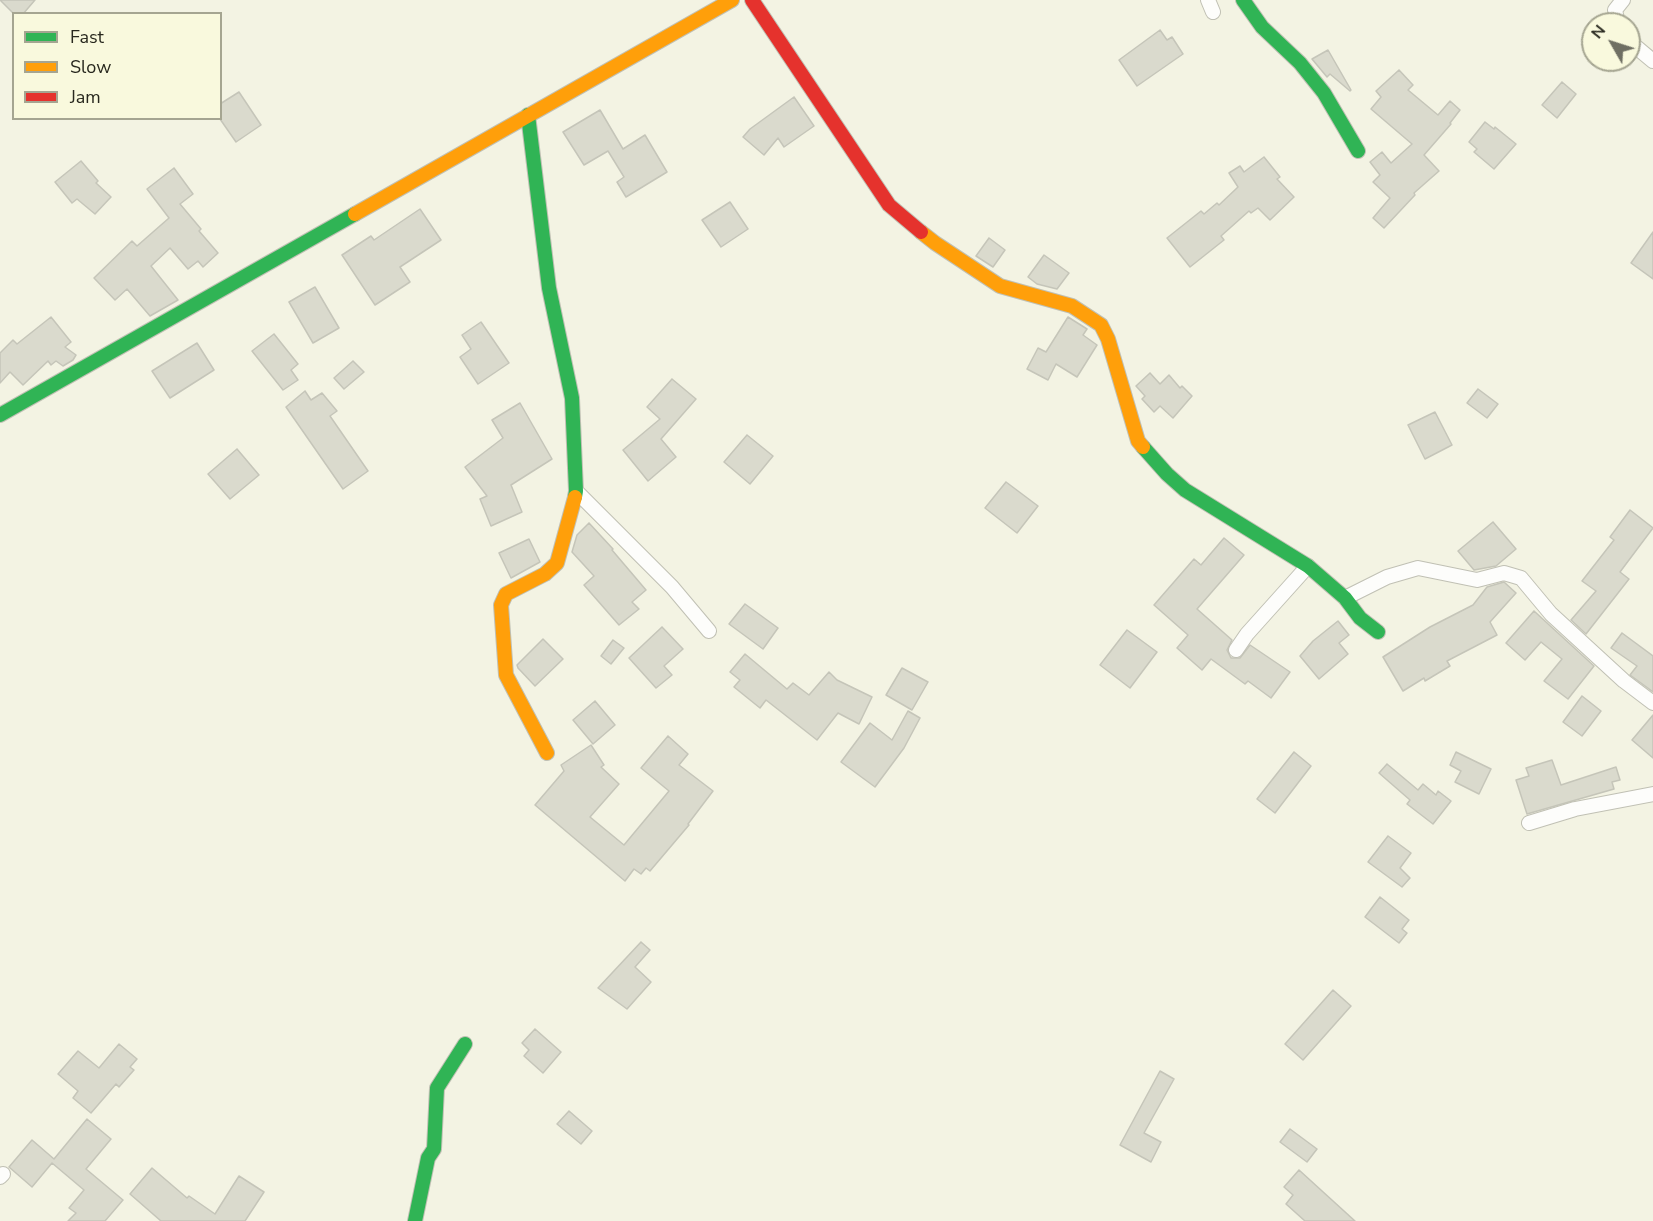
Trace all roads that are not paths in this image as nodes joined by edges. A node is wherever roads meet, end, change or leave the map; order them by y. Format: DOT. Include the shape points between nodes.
graph roads {
  1 [pos="732,0"];
  2 [pos="752,0"];
  3 [pos="1243,0"];
  4 [pos="1641,51"];
  5 [pos="1653,61"];
  6 [pos="528,115"];
  7 [pos="1358,150"];
  8 [pos="0,415"];
  9 [pos="576,491"];
  10 [pos="1308,566"];
  11 [pos="1346,598"];
  12 [pos="709,631"];
  13 [pos="1378,632"];
  14 [pos="1236,650"];
  15 [pos="1653,703"];
  16 [pos="547,753"];
  17 [pos="1653,794"];
  18 [pos="1529,824"];
  19 [pos="465,1044"];
  20 [pos="415,1221"];
  1 -- 6 [label="street"];
  2 -- 10 [label="street" via="889,205 935,243 1000,285 1072,306 1101,325 1138,441 1185,490"];
  3 -- 7 [label="street" via="1262,27 1300,63 1324,93"];
  4 -- 5 [label="street"];
  6 -- 8 [label="street"];
  6 -- 9 [label="street" via="549,288 572,398"];
  9 -- 12 [label="street" via="672,586"];
  9 -- 16 [label="street" via="557,563 546,574 506,594 501,605 506,675"];
  10 -- 11 [label="street"];
  10 -- 14 [label="street"];
  11 -- 13 [label="street" via="1360,618"];
  11 -- 15 [label="street" via="1388,577 1418,568 1477,580 1504,573 1521,578 1551,614"];
  17 -- 18 [label="street" via="1575,809"];
  19 -- 20 [label="street" via="437,1088 434,1149"];
}
